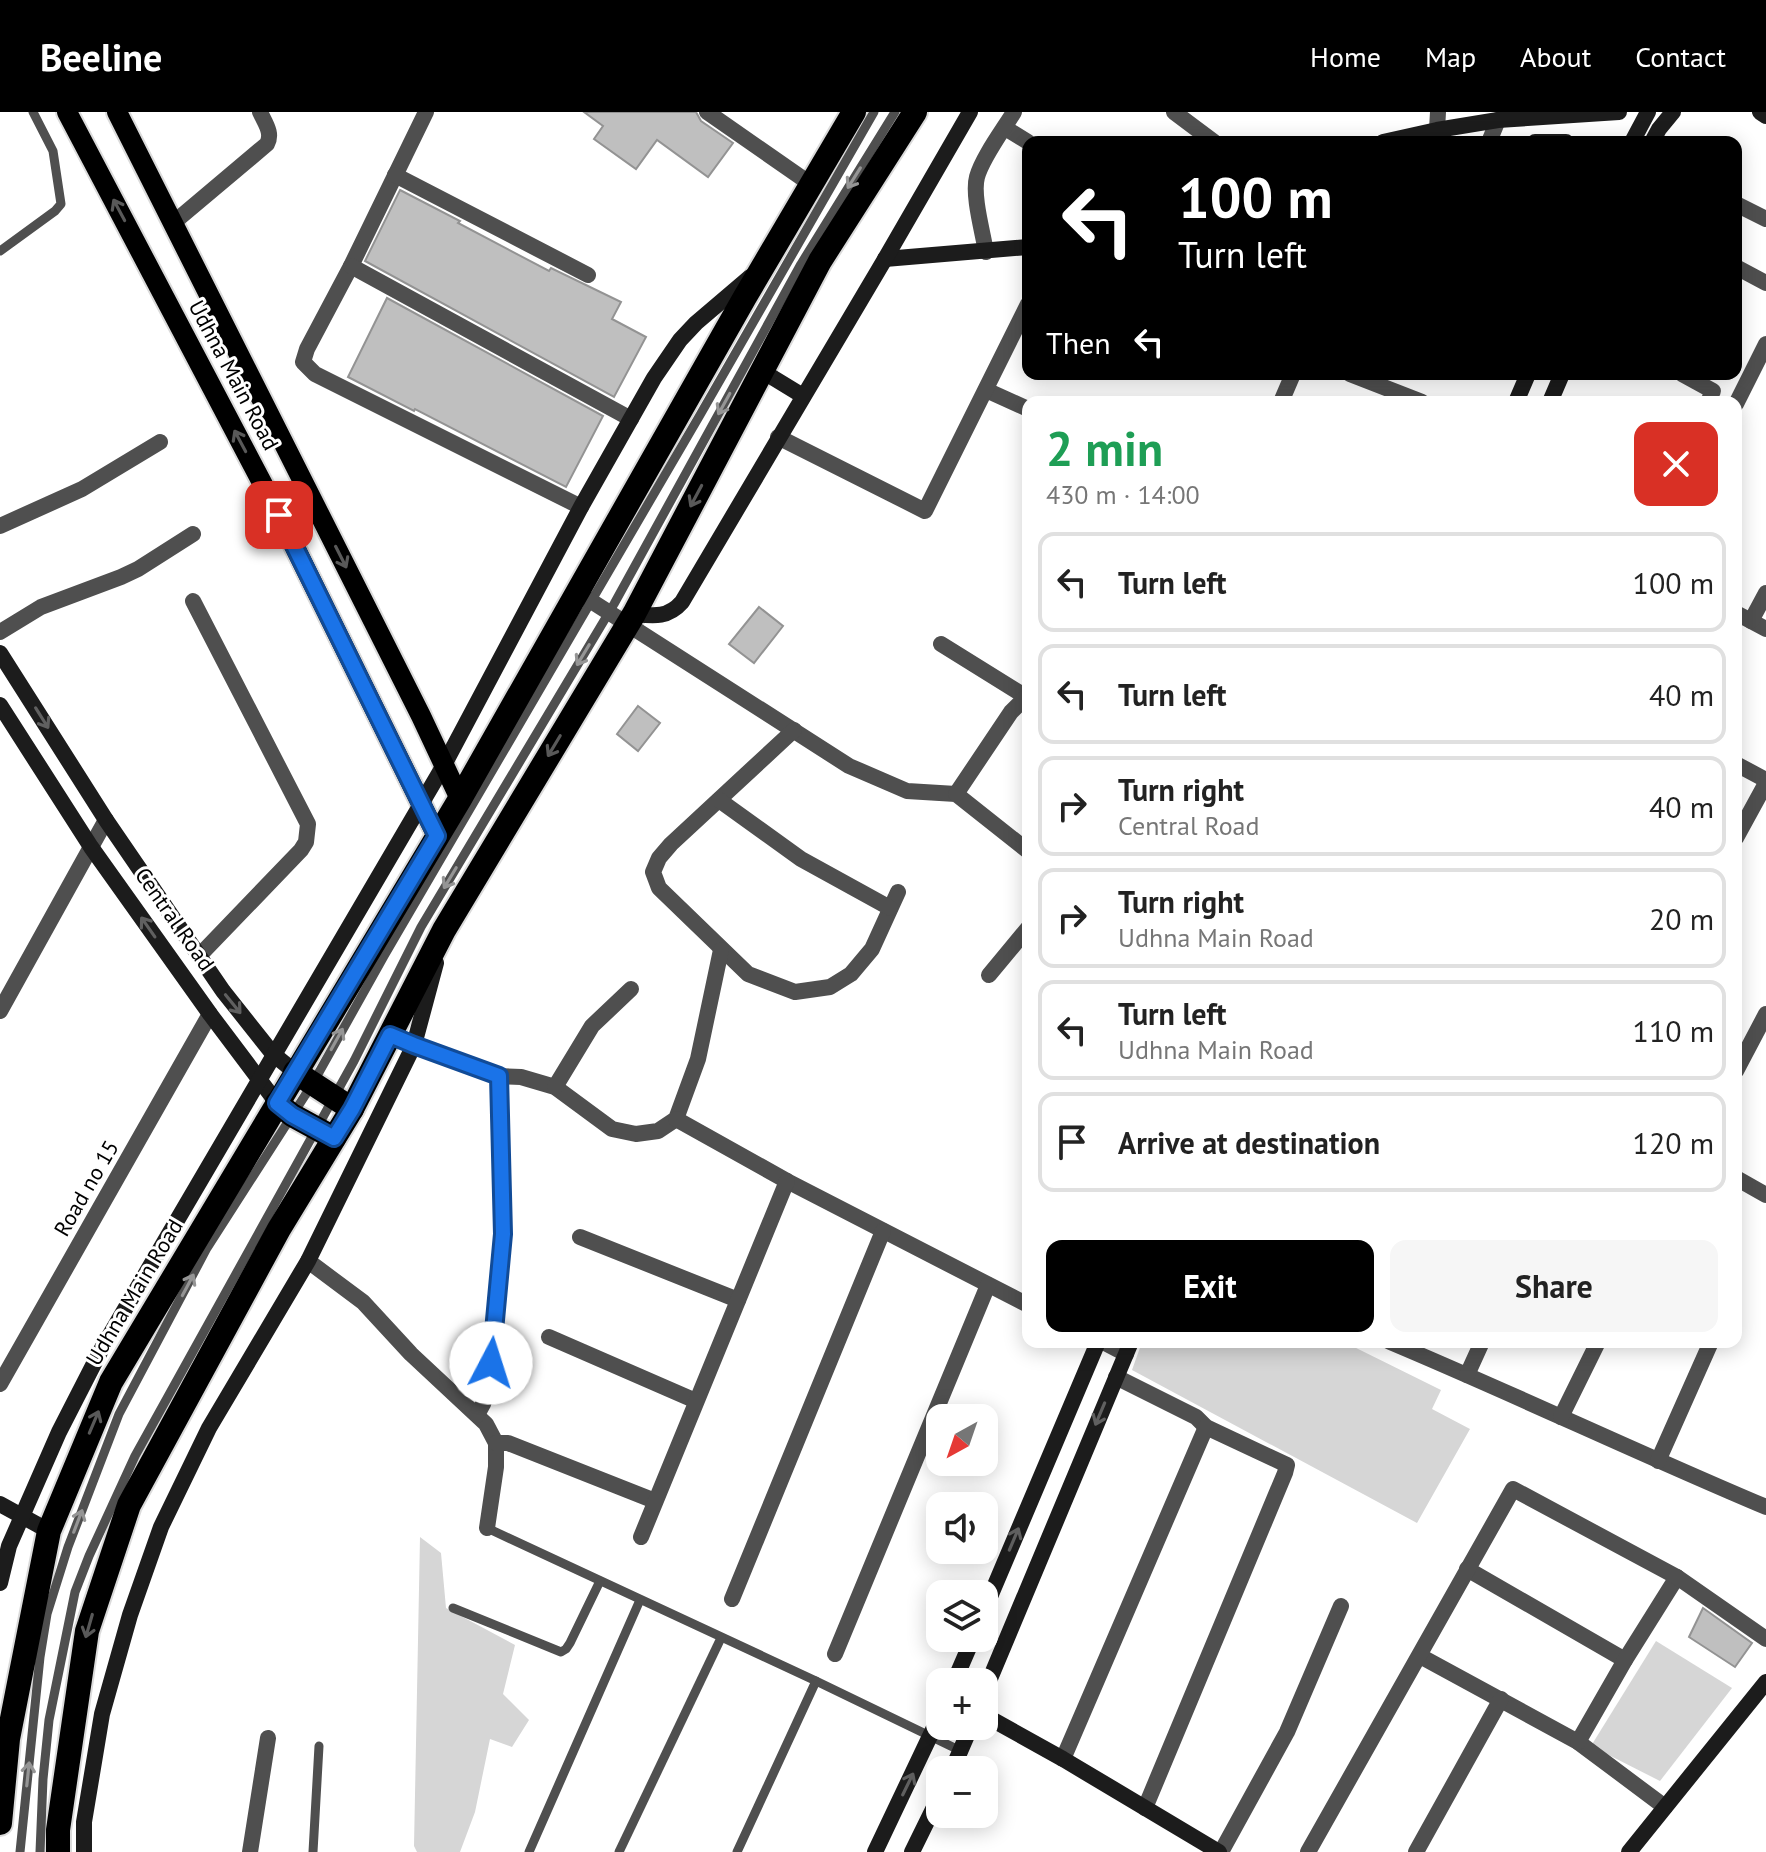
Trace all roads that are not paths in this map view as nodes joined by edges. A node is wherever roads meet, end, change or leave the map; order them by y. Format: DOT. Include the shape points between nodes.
graph roads {
  1 [pos="33,112"];
  2 [pos="67,112"];
  3 [pos="117,112"];
  4 [pos="260,112"];
  5 [pos="426,112"];
  6 [pos="707,112"];
  7 [pos="854,112"];
  8 [pos="874,112"];
  9 [pos="895,112"];
  10 [pos="915,112"];
  11 [pos="970,112"];
  12 [pos="1014,112"];
  13 [pos="1174,112"];
  14 [pos="1438,112"];
  15 [pos="1619,112"];
  16 [pos="1648,112"];
  17 [pos="1673,112"];
  18 [pos="1760,112"];
  19 [pos="1766,116"];
  20 [pos="1498,120"];
  21 [pos="1005,128"];
  22 [pos="1437,130"];
  23 [pos="1206,136"];
  24 [pos="1410,136"];
  25 [pos="1491,136"];
  26 [pos="1635,136"];
  27 [pos="1655,136"];
  28 [pos="1022,138"];
  29 [pos="395,175"];
  30 [pos="812,185"];
  31 [pos="1742,207"];
  32 [pos="1766,219"];
  33 [pos="172,224"];
  34 [pos="1022,248"];
  35 [pos="0,251"];
  36 [pos="986,252"];
  37 [pos="885,259"];
  38 [pos="351,266"];
  39 [pos="763,266"];
  40 [pos="1742,270"];
  41 [pos="588,275"];
  42 [pos="1766,283"];
  43 [pos="1022,316"];
  44 [pos="1766,344"];
  45 [pos="762,371"];
  46 [pos="1365,380"];
  47 [pos="1693,380"];
  48 [pos="986,390"];
  49 [pos="803,396"];
  50 [pos="1403,396"];
  51 [pos="1711,396"];
  52 [pos="1740,396"];
  53 [pos="1022,406"];
  54 [pos="631,419"];
  55 [pos="778,437"];
  56 [pos="160,442"];
  57 [pos="581,507"];
  58 [pos="0,526"];
  59 [pos="193,534"];
  60 [pos="1766,593"];
  61 [pos="584,596"];
  62 [pos="193,601"];
  63 [pos="623,617"];
  64 [pos="1751,621"];
  65 [pos="0,632"];
  66 [pos="941,644"];
  67 [pos="2,662"];
  68 [pos="1022,695"];
  69 [pos="1022,702"];
  70 [pos="0,705"];
  71 [pos="794,730"];
  72 [pos="444,765"];
  73 [pos="1742,767"];
  74 [pos="1766,781"];
  75 [pos="956,794"];
  76 [pos="460,799"];
  77 [pos="719,800"];
  78 [pos="422,802"];
  79 [pos="106,820"];
  80 [pos="1742,827"];
  81 [pos="437,836"];
  82 [pos="1022,846"];
  83 [pos="91,847"];
  84 [pos="898,892"];
  85 [pos="890,908"];
  86 [pos="444,930"];
  87 [pos="1022,935"];
  88 [pos="721,950"];
  89 [pos="199,956"];
  90 [pos="989,975"];
  91 [pos="631,989"];
  92 [pos="0,1011"];
  93 [pos="210,1014"];
  94 [pos="1766,1014"];
  95 [pos="390,1035"];
  96 [pos="414,1045"];
  97 [pos="273,1054"];
  98 [pos="1742,1060"];
  99 [pos="499,1076"];
  100 [pos="304,1077"];
  101 [pos="260,1081"];
  102 [pos="555,1087"];
  103 [pos="342,1103"];
  104 [pos="285,1109"];
  105 [pos="676,1119"];
  106 [pos="325,1134"];
  107 [pos="787,1181"];
  108 [pos="1742,1181"];
  109 [pos="1766,1195"];
  110 [pos="883,1231"];
  111 [pos="580,1237"];
  112 [pos="308,1261"];
  113 [pos="988,1285"];
  114 [pos="738,1300"];
  115 [pos="1022,1302"];
  116 [pos="549,1337"];
  117 [pos="1097,1348"];
  118 [pos="1128,1348"];
  119 [pos="1404,1348"];
  120 [pos="1479,1348"];
  121 [pos="1595,1348"];
  122 [pos="1708,1348"];
  123 [pos="1467,1375"];
  124 [pos="1116,1377"];
  125 [pos="0,1384"];
  126 [pos="696,1401"];
  127 [pos="477,1415"];
  128 [pos="1561,1417"];
  129 [pos="1206,1427"];
  130 [pos="496,1443"];
  131 [pos="1658,1461"];
  132 [pos="655,1501"];
  133 [pos="0,1504"];
  134 [pos="1766,1507"];
  135 [pos="22,1517"];
  136 [pos="487,1528"];
  137 [pos="49,1531"];
  138 [pos="641,1537"];
  139 [pos="1467,1569"];
  140 [pos="1677,1577"];
  141 [pos="997,1580"];
  142 [pos="600,1581"];
  143 [pos="0,1583"];
  144 [pos="732,1599"];
  145 [pos="640,1600"];
  146 [pos="1341,1606"];
  147 [pos="453,1608"];
  148 [pos="721,1638"];
  149 [pos="1766,1639"];
  150 [pos="835,1654"];
  151 [pos="1420,1656"];
  152 [pos="1625,1660"];
  153 [pos="994,1668"];
  154 [pos="816,1681"];
  155 [pos="1766,1682"];
  156 [pos="1501,1699"];
  157 [pos="1760,1699"];
  158 [pos="998,1723"];
  159 [pos="926,1735"];
  160 [pos="268,1738"];
  161 [pos="930,1740"];
  162 [pos="937,1740"];
  163 [pos="965,1740"];
  164 [pos="1578,1742"];
  165 [pos="319,1746"];
  166 [pos="961,1751"];
  167 [pos="959,1756"];
  168 [pos="1063,1759"];
  169 [pos="1665,1807"];
  170 [pos="1145,1808"];
  171 [pos="0,1823"];
  172 [pos="926,1824"];
  173 [pos="20,1852"];
  174 [pos="40,1852"];
  175 [pos="58,1852"];
  176 [pos="84,1852"];
  177 [pos="250,1852"];
  178 [pos="313,1852"];
  179 [pos="529,1852"];
  180 [pos="619,1852"];
  181 [pos="737,1852"];
  182 [pos="875,1852"];
  183 [pos="912,1852"];
  184 [pos="1220,1852"];
  185 [pos="1308,1852"];
  186 [pos="1416,1852"];
  187 [pos="1629,1852"];
  1 -- 35 [label="lane" via="53,151 61,204"];
  78 -- 2 [label="main road, Udhna Main Road, one-way" via="279,515"];
  3 -- 33 [label="main road, Udhna Main Road"];
  4 -- 33 [label="street" via="269,131 267,144"];
  5 -- 29 [label="street"];
  6 -- 30 [label="street"];
  7 -- 30 [label="highway, Udhna Main Road"];
  8 -- 61 [label="lane"];
  9 -- 63 [label="lane, one-way" via="801,264"];
  10 -- 45 [label="highway" via="820,261"];
  11 -- 37 [label="street"];
  12 -- 21 [label="street"];
  13 -- 23 [label="street"];
  14 -- 22 [label="street"];
  15 -- 20 [label="street"];
  16 -- 26 [label="street"];
  17 -- 27 [label="street"];
  18 -- 19 [label="street"];
  20 -- 22 [label="street"];
  20 -- 25 [label="street"];
  21 -- 28 [label="street"];
  21 -- 36 [label="street" via="982,166 975,190"];
  22 -- 24 [label="street"];
  29 -- 38 [label="street"];
  29 -- 41 [label="street"];
  30 -- 39 [label="highway, Udhna Main Road"];
  31 -- 32 [label="street"];
  33 -- 72 [label="main road, Udhna Main Road, one-way"];
  34 -- 36 [label="street"];
  36 -- 37 [label="street"];
  37 -- 49 [label="street"];
  38 -- 54 [label="street"];
  38 -- 57 [label="street" via="304,356 307,368"];
  39 -- 54 [label="street" via="680,340"];
  39 -- 61 [label="highway, Udhna Main Road"];
  40 -- 42 [label="street"];
  43 -- 48 [label="street"];
  44 -- 52 [label="street"];
  45 -- 49 [label="street"];
  45 -- 63 [label="highway, one-way"];
  46 -- 50 [label="street"];
  47 -- 51 [label="street" via="1713,391"];
  48 -- 53 [label="street"];
  48 -- 55 [label="street" via="925,511"];
  49 -- 55 [label="street"];
  54 -- 57 [label="street"];
  55 -- 63 [label="street" via="676,609 658,616"];
  56 -- 58 [label="street" via="82,489"];
  57 -- 72 [label="street"];
  59 -- 65 [label="street" via="138,569 41,607"];
  60 -- 64 [label="street"];
  61 -- 63 [label="street"];
  61 -- 76 [label="highway, Udhna Main Road"];
  100 -- 61 [label="lane, one-way" via="384,956"];
  62 -- 89 [label="street" via="308,824 301,850"];
  63 -- 71 [label="street"];
  63 -- 86 [label="highway, one-way"];
  63 -- 103 [label="lane, one-way" via="421,927 356,1057"];
  66 -- 68 [label="street"];
  67 -- 79 [label="street, Central Road, one-way"];
  69 -- 75 [label="street"];
  70 -- 83 [label="street, Central Road"];
  71 -- 75 [label="street" via="849,766 907,791"];
  71 -- 77 [label="street"];
  72 -- 76 [label="main road, Udhna Main Road"];
  72 -- 78 [label="street"];
  73 -- 74 [label="street"];
  74 -- 80 [label="street"];
  75 -- 82 [label="street"];
  76 -- 81 [label="highway, Udhna Main Road"];
  77 -- 85 [label="street" via="801,859"];
  77 -- 88 [label="street" via="671,844 653,872 659,888"];
  78 -- 81 [label="main road, Udhna Main Road"];
  78 -- 97 [label="street"];
  79 -- 83 [label="street"];
  79 -- 89 [label="street, Central Road"];
  81 -- 100 [label="highway, Udhna Main Road"];
  83 -- 92 [label="street"];
  93 -- 83 [label="street, Central Road, one-way"];
  84 -- 85 [label="street"];
  85 -- 88 [label="street" via="872,949 851,974 830,987 795,992 748,974"];
  86 -- 95 [label="highway"];
  86 -- 96 [label="street"];
  87 -- 90 [label="street"];
  88 -- 105 [label="street" via="698,1059"];
  89 -- 97 [label="street, Central Road, one-way"];
  91 -- 102 [label="street" via="592,1026"];
  93 -- 101 [label="street, Central Road"];
  93 -- 125 [label="street, Road no 15"];
  94 -- 98 [label="street"];
  95 -- 96 [label="street"];
  95 -- 103 [label="highway"];
  96 -- 99 [label="street"];
  96 -- 112 [label="street"];
  97 -- 100 [label="street, Central Road"];
  97 -- 101 [label="street"];
  99 -- 102 [label="street"];
  99 -- 127 [label="street" via="503,1234 489,1385"];
  100 -- 103 [label="highway"];
  100 -- 104 [label="highway, Udhna Main Road"];
  101 -- 104 [label="street, Central Road"];
  101 -- 135 [label="street" via="101,1350"];
  102 -- 105 [label="street" via="612,1129 658,1131"];
  103 -- 106 [label="highway"];
  104 -- 106 [label="highway, Central Road"];
  137 -- 104 [label="highway, Udhna Main Road, one-way" via="111,1382"];
  173 -- 104 [label="lane, one-way" via="40,1657 68,1547 119,1414"];
  105 -- 107 [label="street"];
  106 -- 174 [label="lane" via="135,1456 84,1568 49,1720"];
  106 -- 175 [label="highway, one-way" via="129,1505 87,1631"];
  107 -- 110 [label="street"];
  107 -- 114 [label="street"];
  108 -- 109 [label="street"];
  110 -- 113 [label="street"];
  110 -- 144 [label="street"];
  111 -- 114 [label="street"];
  112 -- 127 [label="street" via="363,1302"];
  112 -- 176 [label="street" via="209,1428 161,1527 102,1714"];
  113 -- 115 [label="street"];
  113 -- 150 [label="street"];
  114 -- 126 [label="street"];
  116 -- 126 [label="street"];
  141 -- 117 [label="street, one-way"];
  118 -- 124 [label="street"];
  119 -- 123 [label="street"];
  120 -- 123 [label="street"];
  121 -- 128 [label="street"];
  122 -- 131 [label="street"];
  123 -- 128 [label="street"];
  124 -- 129 [label="street"];
  124 -- 153 [label="street, one-way"];
  126 -- 132 [label="street"];
  127 -- 130 [label="street"];
  128 -- 131 [label="street"];
  129 -- 168 [label="street"];
  129 -- 170 [label="street" via="1287,1465"];
  130 -- 132 [label="street" via="508,1443"];
  130 -- 136 [label="street"];
  131 -- 134 [label="street"];
  132 -- 138 [label="street"];
  133 -- 135 [label="street"];
  135 -- 137 [label="street"];
  135 -- 143 [label="street"];
  136 -- 142 [label="lane"];
  137 -- 171 [label="highway, Udhna Main Road" via="8,1739"];
  139 -- 140 [label="street" via="1513,1489"];
  139 -- 151 [label="street"];
  139 -- 152 [label="street"];
  140 -- 149 [label="street"];
  140 -- 152 [label="street"];
  142 -- 145 [label="lane"];
  142 -- 147 [label="lane" via="561,1652"];
  145 -- 148 [label="lane"];
  145 -- 179 [label="lane"];
  146 -- 184 [label="street" via="1287,1732"];
  148 -- 154 [label="lane"];
  148 -- 180 [label="lane"];
  151 -- 156 [label="street"];
  151 -- 185 [label="street"];
  152 -- 164 [label="street"];
  154 -- 159 [label="lane"];
  154 -- 181 [label="lane"];
  155 -- 157 [label="street"];
  156 -- 164 [label="street"];
  156 -- 186 [label="street"];
  157 -- 169 [label="street"];
  158 -- 168 [label="street"];
  160 -- 177 [label="street"];
  182 -- 161 [label="street, one-way"];
  162 -- 166 [label="lane"];
  163 -- 166 [label="street"];
  164 -- 169 [label="street"];
  165 -- 178 [label="lane"];
  166 -- 167 [label="street"];
  168 -- 170 [label="street"];
  169 -- 187 [label="street"];
  170 -- 184 [label="street"];
  172 -- 183 [label="street"];
}
